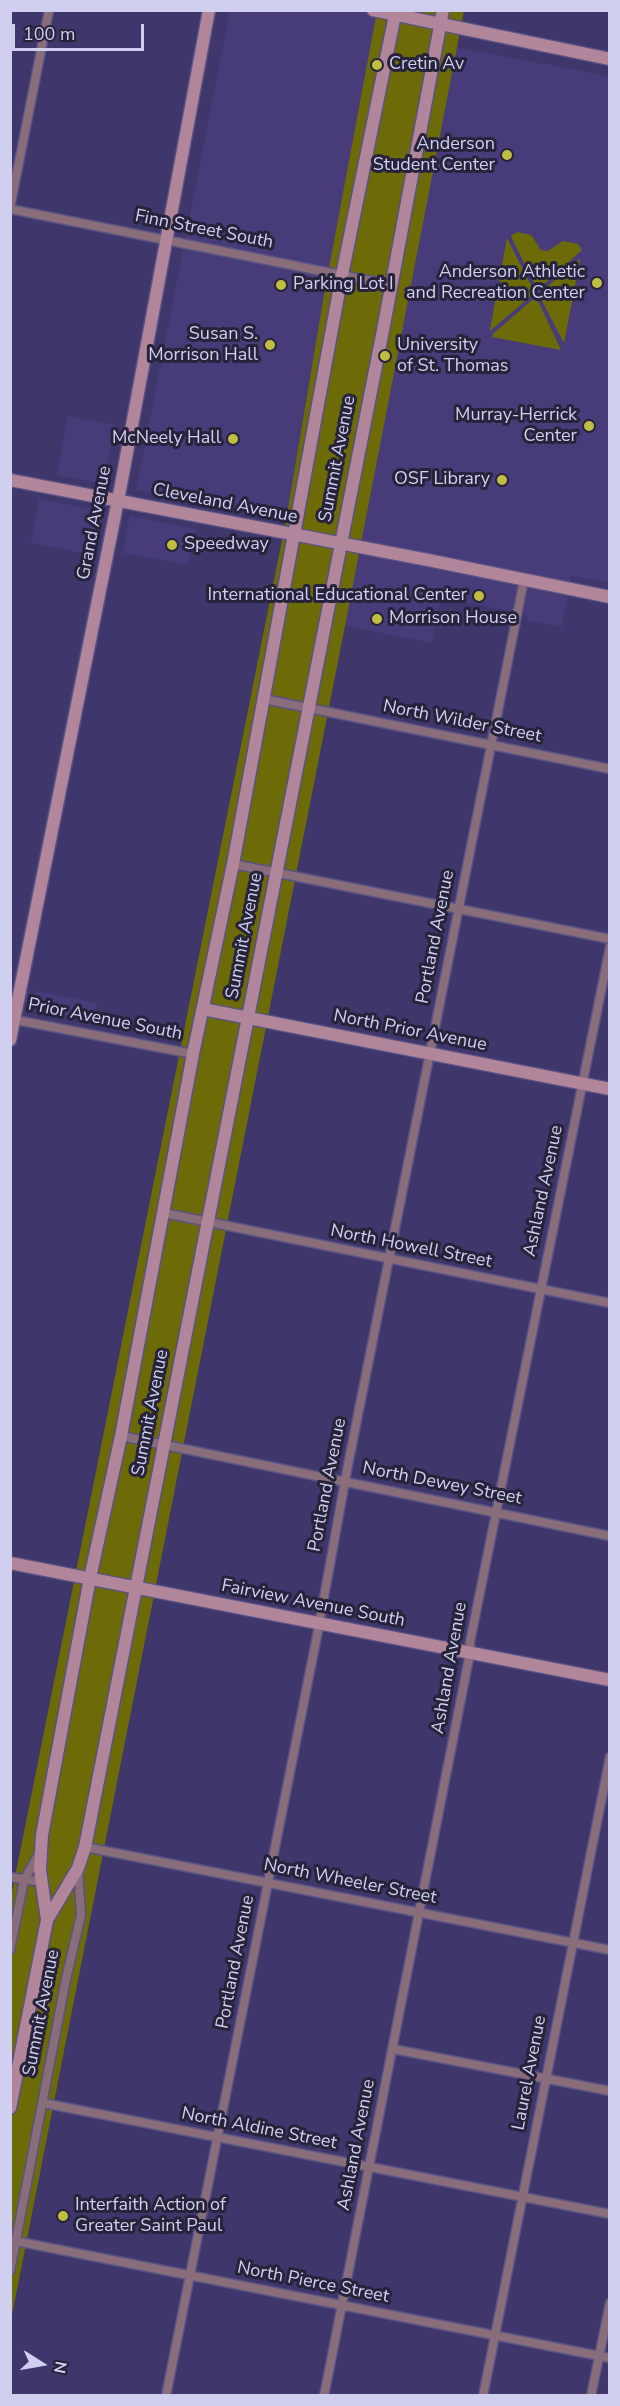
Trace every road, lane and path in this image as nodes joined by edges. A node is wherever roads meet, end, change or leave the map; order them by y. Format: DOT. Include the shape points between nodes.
graph roads {
  1 [pos="49,10"];
  2 [pos="209,10"];
  3 [pos="373,10"];
  4 [pos="443,10"];
  5 [pos="395,13"];
  6 [pos="440,25"];
  7 [pos="609,59"];
  8 [pos="10,209"];
  9 [pos="167,240"];
  10 [pos="342,275"];
  11 [pos="392,285"];
  12 [pos="10,480"];
  13 [pos="118,501"];
  14 [pos="295,535"];
  15 [pos="340,544"];
  16 [pos="524,580"];
  17 [pos="609,597"];
  18 [pos="264,699"];
  19 [pos="308,707"];
  20 [pos="492,745"];
  21 [pos="609,769"];
  22 [pos="233,864"];
  23 [pos="276,873"];
  24 [pos="458,910"];
  25 [pos="609,939"];
  26 [pos="609,947"];
  27 [pos="203,1009"];
  28 [pos="248,1017"];
  29 [pos="13,1019"];
  30 [pos="10,1040"];
  31 [pos="430,1053"];
  32 [pos="193,1054"];
  33 [pos="583,1084"];
  34 [pos="609,1089"];
  35 [pos="164,1213"];
  36 [pos="207,1222"];
  37 [pos="389,1258"];
  38 [pos="541,1289"];
  39 [pos="609,1303"];
  40 [pos="121,1436"];
  41 [pos="163,1444"];
  42 [pos="345,1481"];
  43 [pos="496,1512"];
  44 [pos="609,1536"];
  45 [pos="10,1563"];
  46 [pos="90,1578"];
  47 [pos="137,1587"];
  48 [pos="319,1623"];
  49 [pos="470,1653"];
  50 [pos="609,1680"];
  51 [pos="609,1758"];
  52 [pos="85,1847"];
  53 [pos="41,1849"];
  54 [pos="78,1868"];
  55 [pos="10,1877"];
  56 [pos="24,1880"];
  57 [pos="41,1882"];
  58 [pos="268,1883"];
  59 [pos="419,1913"];
  60 [pos="48,1920"];
  61 [pos="573,1943"];
  62 [pos="10,1950"];
  63 [pos="609,1950"];
  64 [pos="393,2049"];
  65 [pos="545,2079"];
  66 [pos="609,2091"];
  67 [pos="43,2103"];
  68 [pos="10,2108"];
  69 [pos="218,2137"];
  70 [pos="369,2167"];
  71 [pos="523,2196"];
  72 [pos="609,2214"];
  73 [pos="14,2241"];
  74 [pos="10,2271"];
  75 [pos="190,2276"];
  76 [pos="609,2303"];
  77 [pos="343,2305"];
  78 [pos="495,2335"];
  79 [pos="598,2356"];
  80 [pos="609,2358"];
  81 [pos="166,2396"];
  82 [pos="324,2396"];
  83 [pos="483,2396"];
  84 [pos="591,2396"];
  1 -- 8 [label="street"];
  2 -- 9 [label="street, Grand Avenue"];
  3 -- 5 [label="street"];
  4 -- 6 [label="street, Summit Avenue"];
  5 -- 6 [label="street"];
  5 -- 10 [label="street, Summit Avenue"];
  6 -- 7 [label="street"];
  6 -- 11 [label="street, Summit Avenue"];
  8 -- 9 [label="street, Finn Street South"];
  9 -- 10 [label="street, Finn Street South"];
  9 -- 13 [label="street, Grand Avenue"];
  10 -- 11 [label="street, Finn Street South"];
  10 -- 14 [label="street, Summit Avenue"];
  11 -- 15 [label="street, Summit Avenue"];
  12 -- 13 [label="street, Cleveland Avenue"];
  13 -- 14 [label="street, Cleveland Avenue"];
  13 -- 29 [label="street, Grand Avenue"];
  14 -- 15 [label="street, Cleveland Avenue"];
  14 -- 18 [label="street, Summit Avenue"];
  15 -- 16 [label="street, Cleveland Avenue"];
  15 -- 19 [label="street, Summit Avenue"];
  16 -- 17 [label="street, Cleveland Avenue"];
  16 -- 20 [label="street, Portland Avenue"];
  18 -- 19 [label="street, North Wilder Street"];
  18 -- 22 [label="street, Summit Avenue"];
  19 -- 20 [label="street, North Wilder Street"];
  19 -- 23 [label="street, Summit Avenue"];
  20 -- 21 [label="street, North Wilder Street"];
  20 -- 24 [label="street, Portland Avenue"];
  22 -- 23 [label="street"];
  22 -- 27 [label="street, Summit Avenue"];
  23 -- 24 [label="street"];
  23 -- 28 [label="street, Summit Avenue"];
  24 -- 25 [label="street"];
  24 -- 31 [label="street, Portland Avenue"];
  26 -- 33 [label="street, Ashland Avenue"];
  27 -- 28 [label="street, North Prior Avenue"];
  27 -- 32 [label="street, Summit Avenue"];
  28 -- 31 [label="street, North Prior Avenue"];
  28 -- 36 [label="street, Summit Avenue"];
  29 -- 30 [label="street, Grand Avenue"];
  29 -- 32 [label="street, Prior Avenue South"];
  31 -- 33 [label="street, North Prior Avenue"];
  31 -- 37 [label="street, Portland Avenue"];
  32 -- 35 [label="street, Summit Avenue"];
  33 -- 34 [label="street, North Prior Avenue"];
  33 -- 38 [label="street, Ashland Avenue"];
  35 -- 36 [label="street, North Howell Street"];
  35 -- 40 [label="street, Summit Avenue"];
  36 -- 37 [label="street, North Howell Street"];
  36 -- 41 [label="street, Summit Avenue"];
  37 -- 38 [label="street, North Howell Street"];
  37 -- 42 [label="street, Portland Avenue"];
  38 -- 39 [label="street, North Howell Street"];
  38 -- 43 [label="street, Ashland Avenue"];
  40 -- 41 [label="street, North Dewey Street"];
  40 -- 46 [label="street, Summit Avenue"];
  41 -- 42 [label="street, North Dewey Street"];
  41 -- 47 [label="street, Summit Avenue"];
  42 -- 43 [label="street, North Dewey Street"];
  42 -- 48 [label="street, Portland Avenue"];
  43 -- 44 [label="street, North Dewey Street"];
  43 -- 49 [label="street, Ashland Avenue"];
  45 -- 46 [label="street, Fairview Avenue South"];
  46 -- 47 [label="street, Fairview Avenue South"];
  46 -- 53 [label="street, Summit Avenue"];
  47 -- 48 [label="street, Fairview Avenue South"];
  47 -- 52 [label="street, Summit Avenue"];
  48 -- 49 [label="street, Fairview Avenue South"];
  48 -- 58 [label="street, Portland Avenue"];
  49 -- 50 [label="street, Fairview Avenue South"];
  49 -- 59 [label="street, Ashland Avenue"];
  51 -- 61 [label="street, Laurel Avenue"];
  52 -- 54 [label="street, Summit Avenue"];
  52 -- 58 [label="street, North Wheeler Street"];
  53 -- 56 [label="street, Summit Avenue"];
  53 -- 57 [label="street, Summit Avenue"];
  54 -- 60 [label="street, Summit Avenue"];
  54 -- 67 [label="street, Summit Avenue" via="81,1915"];
  55 -- 56 [label="street"];
  56 -- 57 [label="street"];
  56 -- 62 [label="street, Summit Avenue"];
  57 -- 60 [label="street, Summit Avenue"];
  58 -- 59 [label="street, North Wheeler Street"];
  58 -- 69 [label="street, Portland Avenue"];
  59 -- 61 [label="street, North Wheeler Street"];
  59 -- 64 [label="street, Ashland Avenue"];
  60 -- 68 [label="street, Summit Avenue"];
  61 -- 63 [label="street, North Wheeler Street"];
  61 -- 65 [label="street, Laurel Avenue"];
  64 -- 65 [label="street"];
  64 -- 70 [label="street, Ashland Avenue"];
  65 -- 66 [label="street"];
  65 -- 71 [label="street, Laurel Avenue"];
  67 -- 69 [label="street, North Aldine Street"];
  67 -- 73 [label="street, Summit Avenue"];
  69 -- 70 [label="street, North Aldine Street"];
  69 -- 75 [label="street, Portland Avenue"];
  70 -- 71 [label="street, North Aldine Street"];
  70 -- 77 [label="street, Ashland Avenue"];
  71 -- 72 [label="street, North Aldine Street"];
  71 -- 78 [label="street, Laurel Avenue"];
  73 -- 74 [label="street, Summit Avenue"];
  73 -- 75 [label="street, North Pierce Street"];
  75 -- 77 [label="street, North Pierce Street"];
  75 -- 81 [label="street, Portland Avenue"];
  76 -- 79 [label="street"];
  77 -- 78 [label="street, North Pierce Street"];
  77 -- 82 [label="street, Ashland Avenue"];
  78 -- 79 [label="street, North Pierce Street"];
  78 -- 83 [label="street, Laurel Avenue"];
  79 -- 80 [label="street, North Pierce Street"];
  79 -- 84 [label="street"];
}
